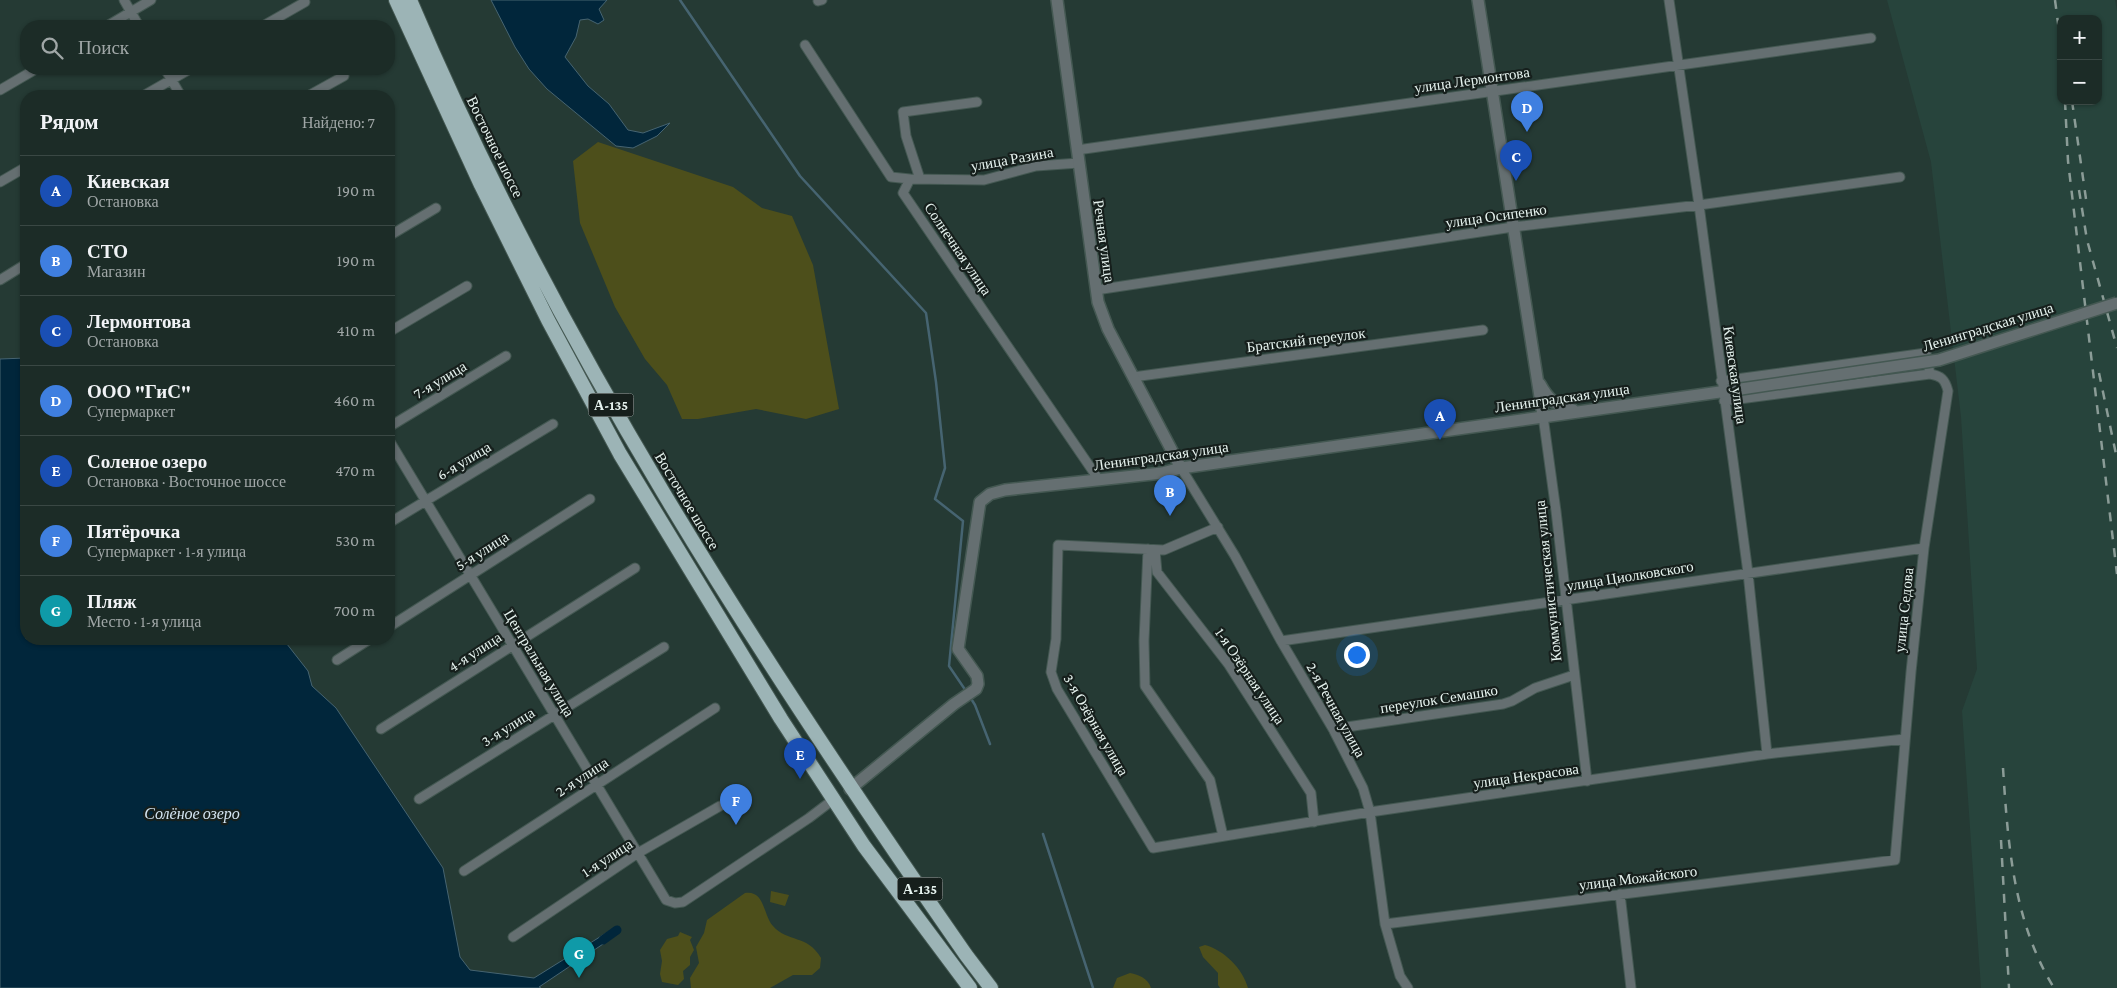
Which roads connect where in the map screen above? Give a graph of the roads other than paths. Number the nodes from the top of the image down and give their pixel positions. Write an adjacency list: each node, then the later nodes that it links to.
1 (124, 0): 11 (street)
2 (151, 0): 11 (street)
3 (396, 0): 68 (highway, Восточное шоссе / А-135)
4 (410, 0): 69 (highway, Восточное шоссе / А-135)
5 (822, 0): 9 (street)
6 (1057, 0): 29 (street, Речная улица)
7 (1478, 0): 27 (street, Коммунистическая улица)
8 (1669, 0): 17 (street, Киевская улица)
9 (818, 1)
10 (305, 2): 14 (street)
11 (131, 12): 12 (street); 13 (street)
12 (117, 20)
13 (136, 20)
14 (274, 20)
15 (1871, 38): 17 (street, улица Лермонтова)
16 (805, 45): 33 (street)
17 (1679, 65): 27 (street, улица Лермонтова); 36 (street, Киевская улица)
18 (26, 75): 23 (street)
19 (168, 75): 22 (street)
20 (180, 75): 22 (street)
21 (344, 76): 26 (street)
22 (171, 80): 24 (street); 25 (street)
23 (0, 90)
24 (154, 90)
25 (177, 90)
26 (319, 90)
27 (1492, 91): 29 (street, улица Лермонтова); 38 (street, Коммунистическая улица)
28 (977, 102): 34 (street)
29 (1077, 150): 30 (street, Речная улица)
30 (1079, 162): 34 (street, улица Разина); 43 (street, Речная улица)
31 (20, 170): 35 (street)
32 (1900, 176): 36 (street, улица Осипенко)
33 (910, 179): 34 (street, улица Разина); 58 (street, Солнечная улица)
34 (920, 179)
35 (0, 182)
36 (1699, 205): 38 (street, улица Осипенко); 51 (street, Киевская улица)
37 (436, 208): 39 (street)
38 (1513, 227): 43 (street, улица Осипенко); 50 (street, Коммунистическая улица)
39 (395, 232)
40 (20, 268): 41 (street)
41 (0, 280)
42 (467, 286): 45 (street)
43 (1096, 290): 49 (street, Речная улица)
44 (2117, 302): 51 (street, Ленинградская улица, bridge)
45 (395, 328)
46 (1483, 330): 49 (street, Братский переулок)
47 (506, 356): 54 (street, 7-я улица)
48 (1930, 374): 51 (street); 51 (street); 63 (street, улица Седова)
49 (1133, 376): 57 (street, Речная улица)
50 (1537, 377): 52 (street, Коммунистическая улица); 53 (street, Коммунистическая улица)
51 (1723, 391): 52 (street, Ленинградская улица); 66 (street, Киевская улица)
52 (1580, 411): 53 (street, Ленинградская улица)
53 (1543, 416): 57 (street, Ленинградская улица); 70 (street, Коммунистическая улица)
54 (395, 423)
55 (553, 424): 60 (street, 6-я улица)
56 (395, 450): 60 (street, Центральная улица)
57 (1181, 468): 58 (street, Ленинградская улица); 62 (street, 2-я Речная улица)
58 (1099, 480): 86 (street, Ленинградская улица)
59 (590, 499): 67 (street, 5-я улица)
60 (425, 500): 61 (street, 6-я улица); 67 (street, Центральная улица)
61 (395, 519)
62 (1218, 527): 64 (street); 72 (street, 2-я Речная улица)
63 (1924, 548): 66 (street, улица Циолковского); 82 (street, улица Седова)
64 (1152, 550): 91 (street, 1-я Озёрная улица); 92 (street); 93 (street, 3-я Озёрная улица)
65 (635, 568): 74 (street, 4-я улица)
66 (1748, 573): 70 (street, улица Циолковского); 83 (street, Киевская улица)
67 (470, 574): 71 (street, 5-я улица); 74 (street, Центральная улица)
68 (693, 574): 69 (highway); 88 (highway, Восточное шоссе / А-135)
69 (725, 596): 86 (highway, Восточное шоссе / А-135)
70 (1566, 600): 72 (street, улица Циолковского); 77 (street, Коммунистическая улица)
71 (395, 623)
72 (1281, 641): 81 (street, 2-я Речная улица)
73 (361, 645): 76 (street)
74 (512, 645): 79 (street, Центральная улица); 80 (street, 4-я улица)
75 (664, 647): 79 (street, 3-я улица)
76 (337, 660)
77 (1574, 675): 81 (street, переулок Семашко); 84 (street, Коммунистическая улица)
78 (715, 708): 85 (street, 2-я улица)
79 (554, 714): 85 (street, Центральная улица); 87 (street, 3-я улица)
80 (381, 729)
81 (1333, 730): 90 (street, 2-я Речная улица)
82 (1905, 739): 83 (street, улица Некрасова); 95 (street, улица Седова)
83 (1767, 754): 84 (street, улица Некрасова)
84 (1587, 781): 90 (street, улица Некрасова)
85 (596, 784): 94 (street, Центральная улица); 96 (street, 2-я улица)
86 (850, 789): 100 (highway, Восточное шоссе / А-135)
87 (419, 799)
88 (834, 799): 94 (street, Центральная улица); 101 (highway, Восточное шоссе / А-135)
89 (720, 806): 94 (street, 1-я улица)
90 (1370, 812): 91 (street, улица Некрасова); 98 (street, 2-я Речная улица)
91 (1314, 822): 92 (street, улица Некрасова)
92 (1223, 836): 93 (street, улица Некрасова)
93 (1153, 848)
94 (638, 853): 99 (street, 1-я улица)
95 (1894, 860): 97 (street, улица Можайского)
96 (464, 871)
97 (1620, 894): 98 (street, улица Можайского); 103 (street)
98 (1385, 924): 102 (street, 2-я Речная улица)
99 (513, 937)
100 (989, 987)
101 (970, 988)
102 (1408, 988)
103 (1631, 988)

